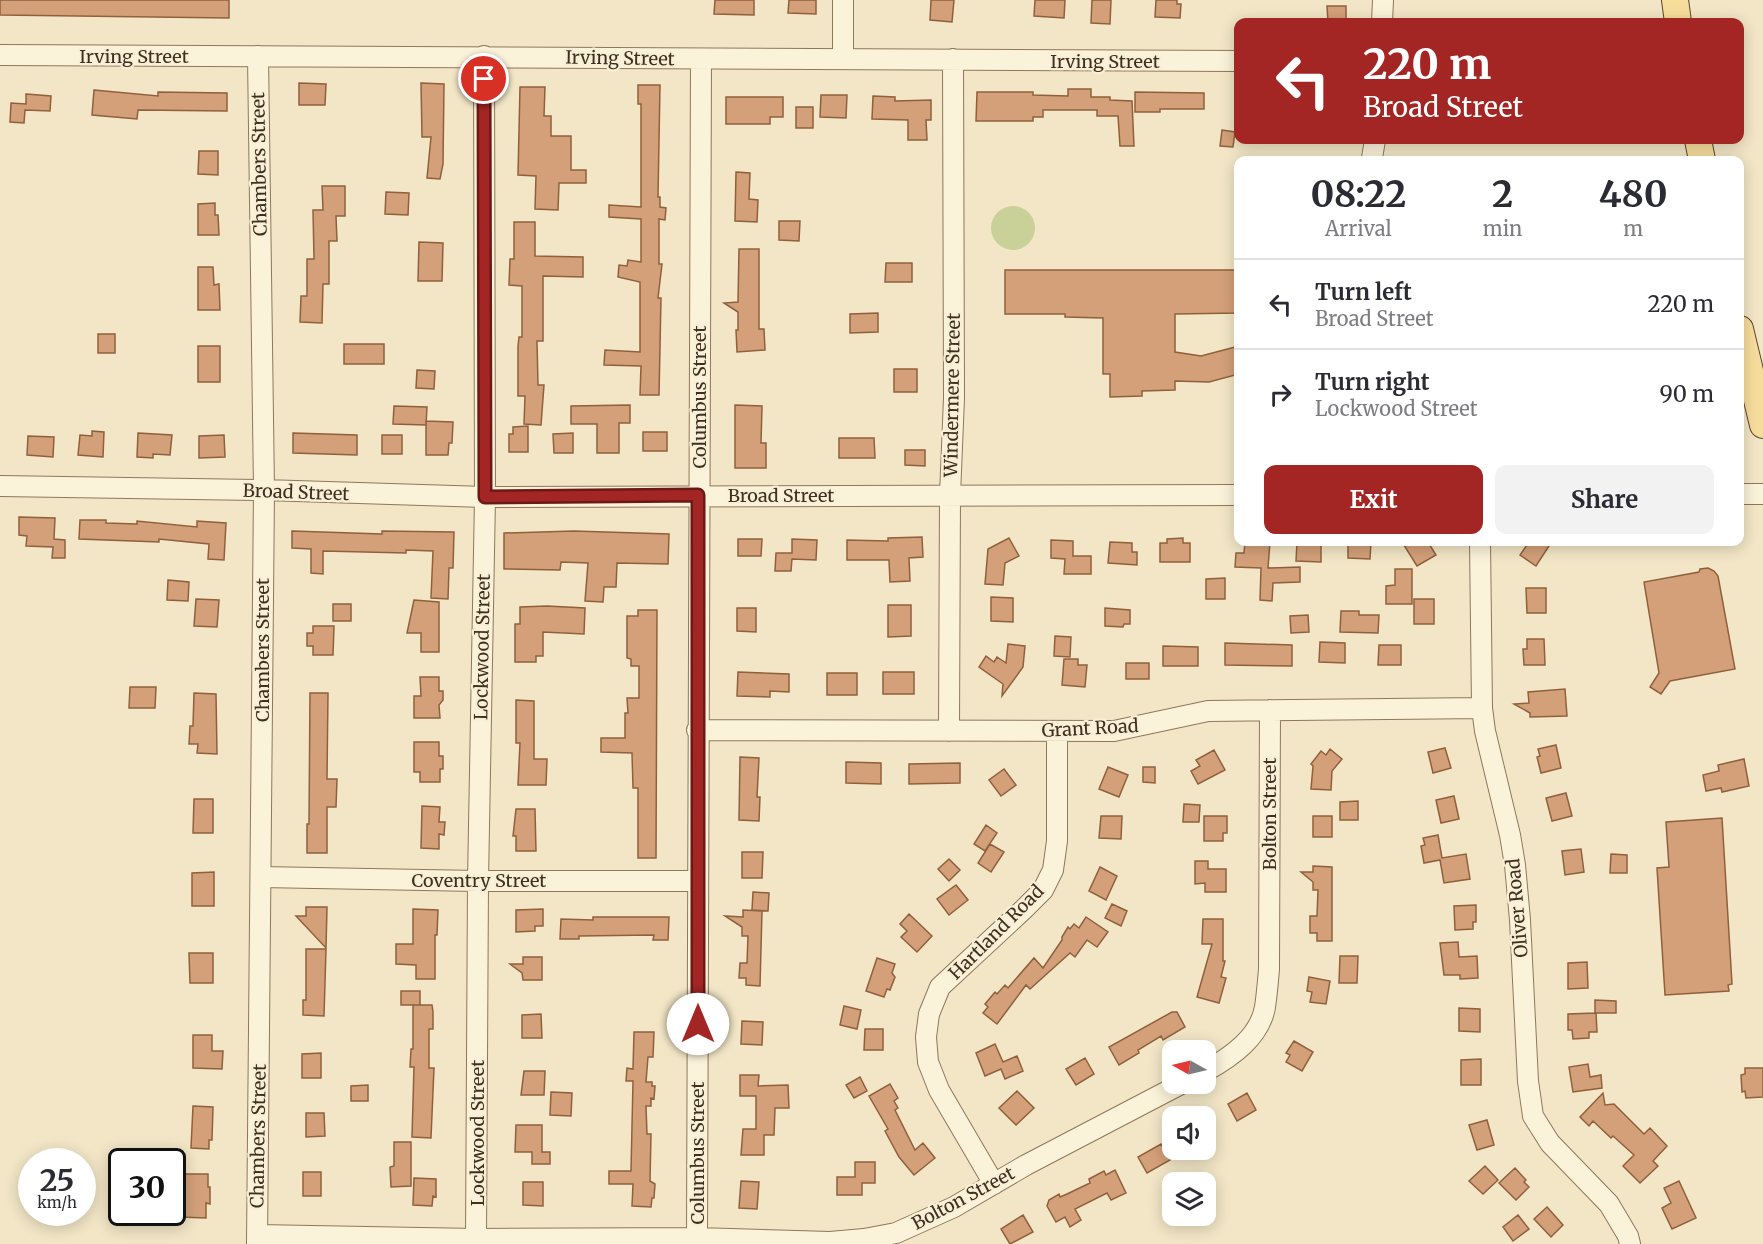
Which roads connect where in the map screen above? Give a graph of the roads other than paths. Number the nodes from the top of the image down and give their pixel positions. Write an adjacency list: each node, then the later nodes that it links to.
1 (843, 0): 9 (street)
2 (1383, 0): 4 (street)
3 (1675, 0): 5 (main road)
4 (1382, 18)
5 (1677, 18)
6 (0, 55): 7 (street, Irving Street)
7 (258, 56): 8 (street, Irving Street); 16 (street, Chambers Street)
8 (484, 56): 10 (street, Irving Street); 22 (street, Lockwood Street)
9 (843, 58): 10 (street, Irving Street); 11 (street, Irving Street)
10 (701, 59): 19 (street, Columbus Street)
11 (953, 59): 12 (street, Irving Street); 20 (street, Windermere Street)
12 (1234, 61)
13 (1744, 346): 14 (main road)
14 (1763, 424)
15 (0, 486): 16 (street, Broad Street)
16 (264, 490): 22 (street, Broad Street); 29 (street, Chambers Street)
17 (1744, 494): 18 (street)
18 (1763, 494)
19 (698, 495): 20 (street, Broad Street); 22 (street, Broad Street); 26 (street, Columbus Street)
20 (950, 495): 21 (street, Broad Street); 27 (street, Windermere Street)
21 (1234, 495)
22 (485, 497): 30 (street, Lockwood Street)
23 (1480, 546): 24 (street, Oliver Road)
24 (1482, 708): 25 (street, Grant Road); 38 (street, Oliver Road)
25 (1270, 710): 28 (street, Grant Road); 32 (street, Bolton Street)
26 (697, 730): 27 (street, Grant Road); 31 (street, Columbus Street)
27 (949, 731): 28 (street, Grant Road)
28 (1057, 731): 34 (street, Hartland Road)
29 (261, 877): 30 (street, Coventry Street); 37 (street, Chambers Street)
30 (478, 881): 31 (street, Coventry Street); 36 (street, Lockwood Street)
31 (698, 881): 35 (street, Columbus Street)
32 (1216, 1065)
33 (1162, 1094): 34 (street, Bolton Street)
34 (994, 1184): 35 (street, Bolton Street)
35 (697, 1238): 36 (street, Bolton Street)
36 (476, 1239): 37 (street, Bolton Street)
37 (257, 1240)
38 (1630, 1244)

